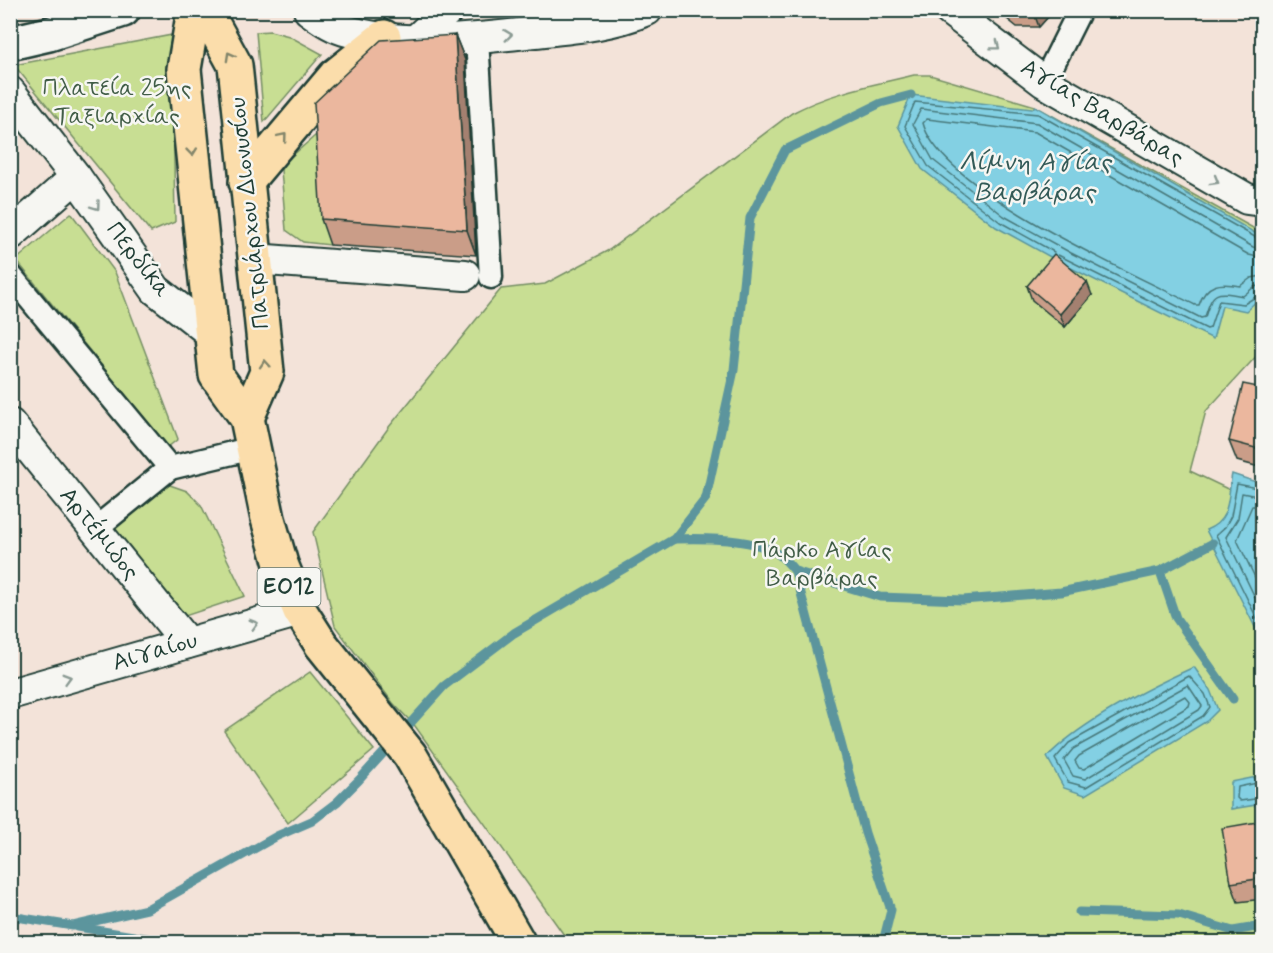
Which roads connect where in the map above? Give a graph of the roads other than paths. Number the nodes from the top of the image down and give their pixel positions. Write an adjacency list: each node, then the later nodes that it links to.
1 (123, 10): 12 (main road)
2 (194, 10): 22 (main road, ΕΟ12, one-way to 22)
3 (205, 10): 16 (main road, Πατριάρχου Διονυσίου, one-way to 3)
4 (309, 10): 9 (street)
5 (448, 10): 10 (street)
6 (647, 10): 11 (street, one-way to 6)
7 (1080, 10): 13 (street)
8 (950, 11): 13 (street, Αγίας Βαρβάρας, one-way to 13)
9 (384, 37): 10 (street); 16 (main road, one-way to 9)
10 (417, 39): 11 (street)
11 (477, 39): 21 (street)
12 (10, 43)
13 (1044, 82): 17 (street, Αγίας Βαρβάρας, one-way to 17)
14 (10, 92): 15 (street, Περδίκα)
15 (76, 177): 18 (street); 22 (street, Περδίκα, one-way to 22)
16 (246, 182): 19 (main road, Πατριάρχου Διονυσίου)
17 (1263, 201)
18 (10, 235)
19 (254, 259): 21 (street); 24 (main road, Πατριάρχου Διονυσίου, one-way to 19)
20 (10, 275): 25 (street)
21 (478, 276)
22 (211, 333): 24 (main road, ΕΟ12)
23 (10, 424): 26 (street, Αρτέμιδος)
24 (250, 433): 25 (street); 27 (main road, ΕΟ12)
25 (170, 468): 26 (street)
26 (95, 529): 28 (street, Αρτέμιδος)
27 (300, 611): 28 (street, Αιγαίου, one-way to 27); 30 (main road, ΕΟ12)
28 (187, 643): 29 (street, Αιγαίου, one-way to 28)
29 (10, 694)
30 (511, 936)

